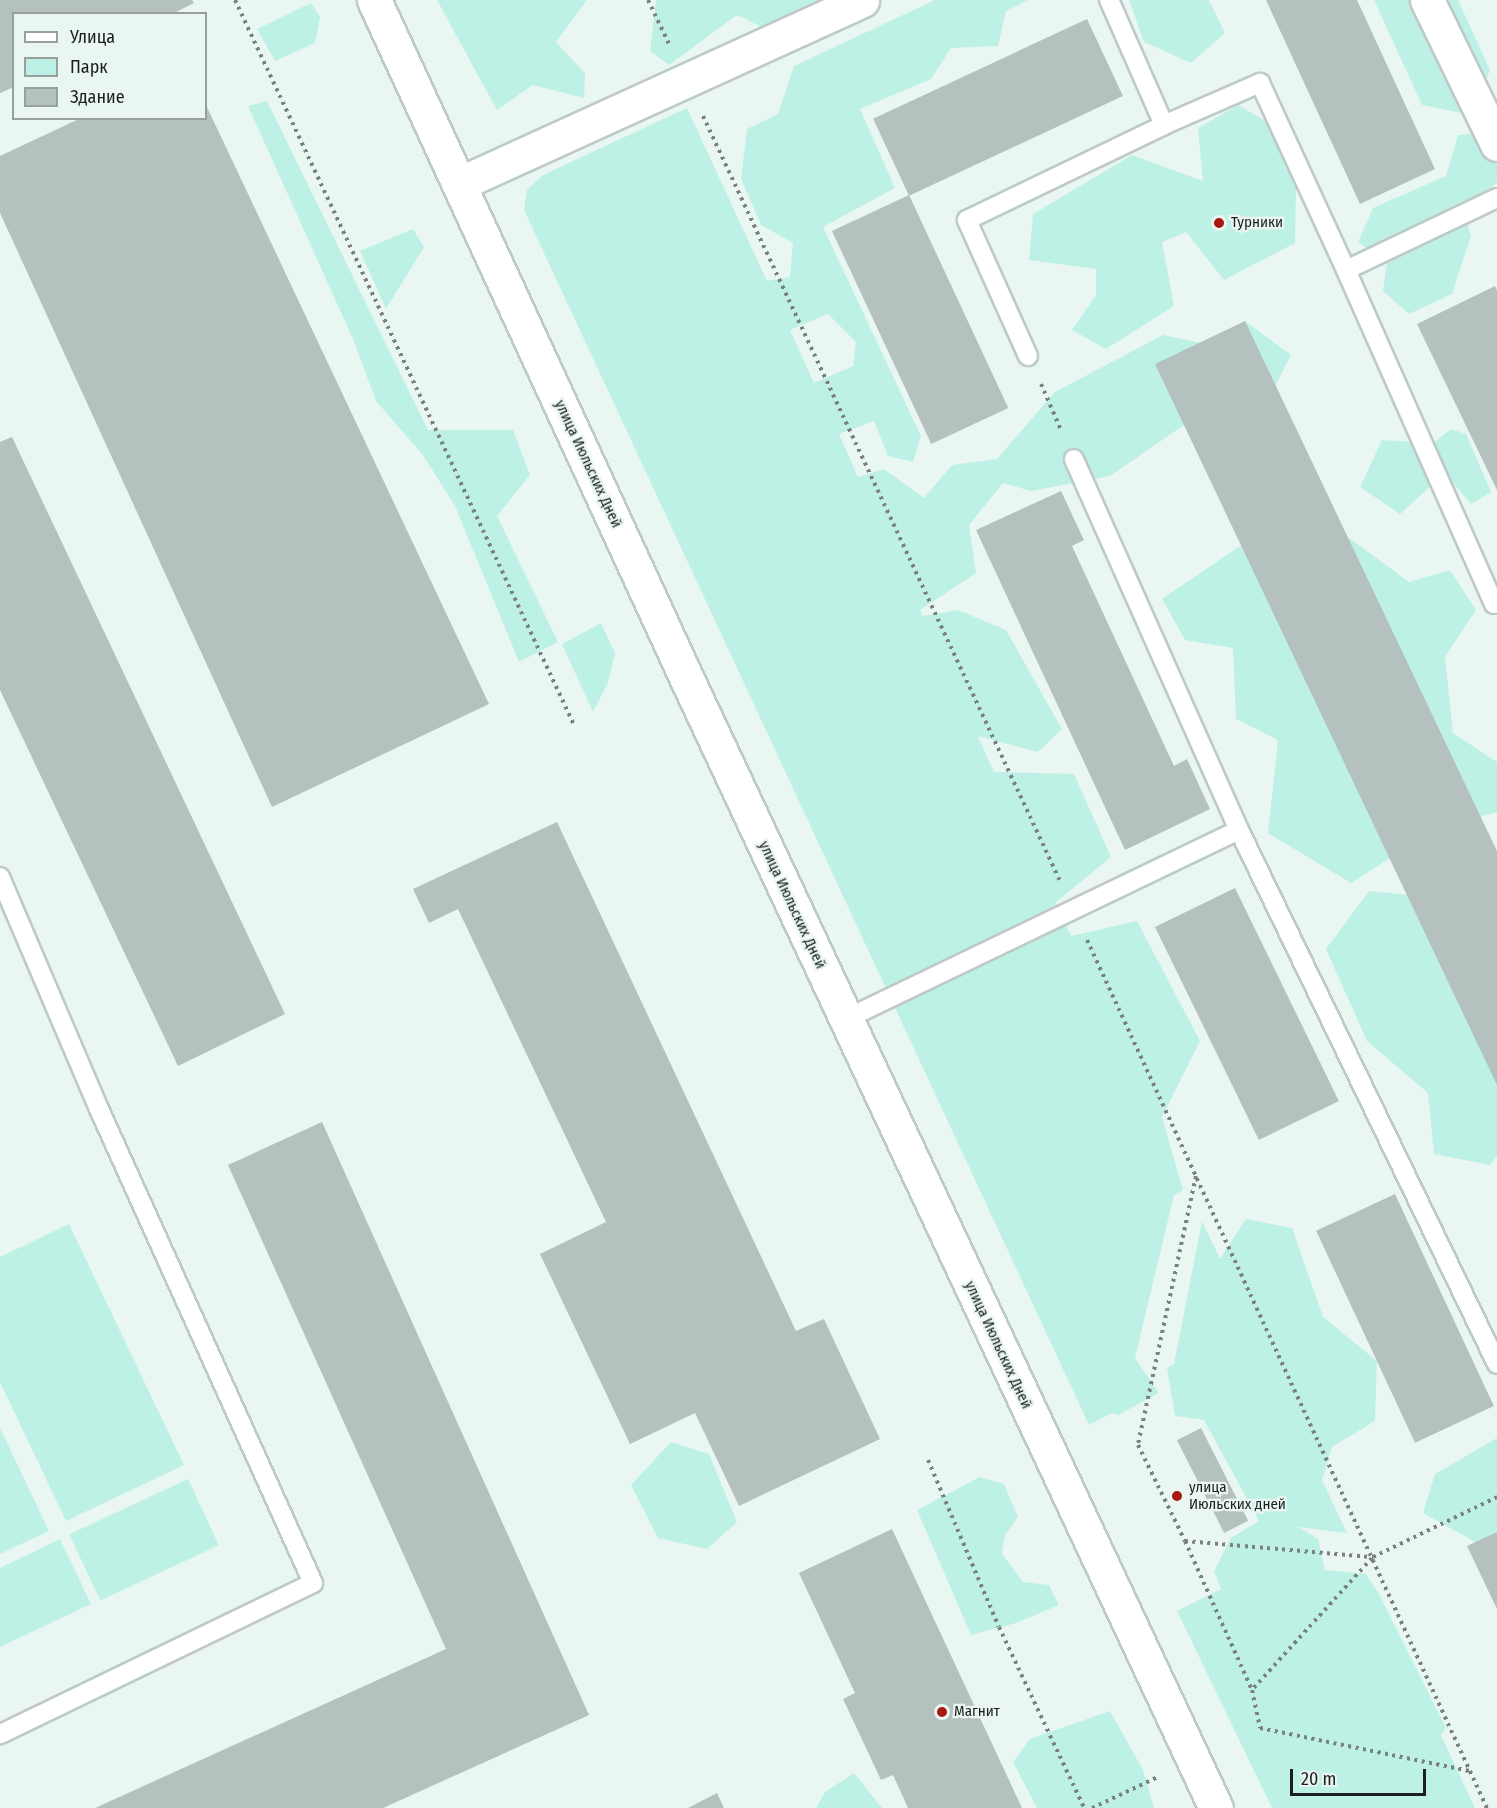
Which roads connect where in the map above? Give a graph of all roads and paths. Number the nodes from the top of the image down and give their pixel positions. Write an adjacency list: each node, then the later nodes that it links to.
1 (235, 0): 16 (path)
2 (374, 0): 10 (street, улица Июльских Дней)
3 (648, 0): 7 (path)
4 (862, 0): 7 (street)
5 (1109, 0): 8 (lane)
6 (1427, 0): 9 (street)
7 (687, 80): 10 (street); 19 (path)
8 (1164, 124): 12 (lane); 13 (lane)
9 (1497, 144)
10 (459, 184): 20 (street, улица Июльских Дней)
11 (1497, 198): 12 (lane)
12 (1346, 270): 15 (lane)
13 (1028, 356): 14 (path)
14 (1074, 459): 17 (lane)
15 (1496, 606)
16 (574, 725)
17 (1239, 830): 19 (lane); 22 (lane)
18 (0, 877): 28 (lane)
19 (1073, 909): 20 (lane); 21 (path)
20 (846, 1019): 29 (street, улица Июльских Дней)
21 (1197, 1175): 25 (path); 26 (path)
22 (1497, 1364)
23 (928, 1460): 31 (path)
24 (1497, 1497): 26 (path)
25 (1185, 1541): 26 (path); 27 (path)
26 (1373, 1557): 27 (path); 30 (path)
27 (1252, 1690): 30 (path)
28 (0, 1734)
29 (1194, 1760): 32 (path); 33 (street, улица Июльских Дней)
30 (1470, 1771): 34 (path)
31 (1084, 1808)
32 (1092, 1808)
33 (1216, 1808)
34 (1487, 1808)

